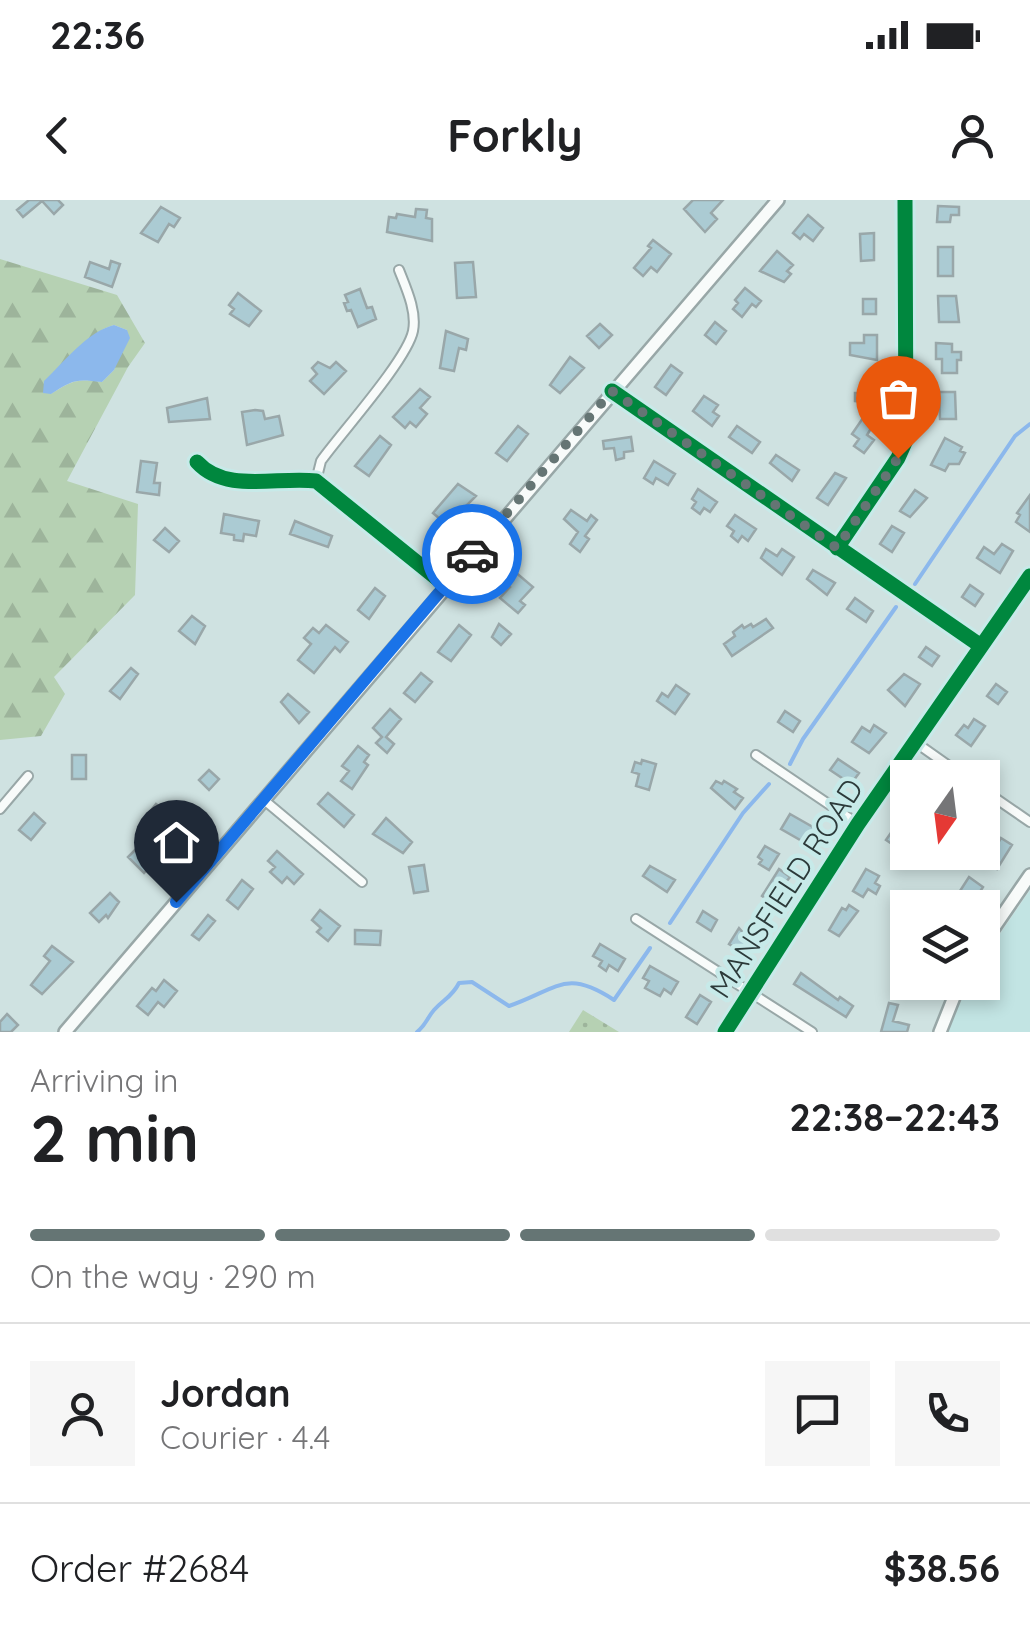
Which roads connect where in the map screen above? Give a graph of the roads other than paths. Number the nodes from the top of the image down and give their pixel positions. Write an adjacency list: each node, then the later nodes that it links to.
1 (778, 200): 4 (main road)
2 (905, 200): 7 (street)
3 (399, 270): 6 (street)
4 (612, 391): 7 (street); 9 (main road)
5 (197, 462): 6 (street)
6 (316, 481): 9 (street)
7 (837, 548): 10 (street)
8 (1030, 576): 10 (street, MANSFIELD ROAD)
9 (445, 586): 15 (main road)
10 (981, 646): 11 (street, MANSFIELD ROAD)
11 (915, 742): 13 (street); 19 (street, MANSFIELD ROAD)
12 (756, 755): 19 (street)
13 (940, 760)
14 (28, 776): 17 (street)
15 (264, 800): 21 (street); 26 (main road)
16 (1000, 801): 18 (street)
17 (0, 809)
18 (1030, 822)
19 (858, 824): 24 (street, MANSFIELD ROAD)
20 (1030, 876): 22 (main road)
21 (362, 882)
22 (1000, 918)
23 (636, 919): 24 (street)
24 (750, 994): 27 (street, MANSFIELD ROAD); 28 (street)
25 (953, 1000): 29 (main road)
26 (65, 1032)
27 (725, 1032)
28 (812, 1032)
29 (940, 1032)

